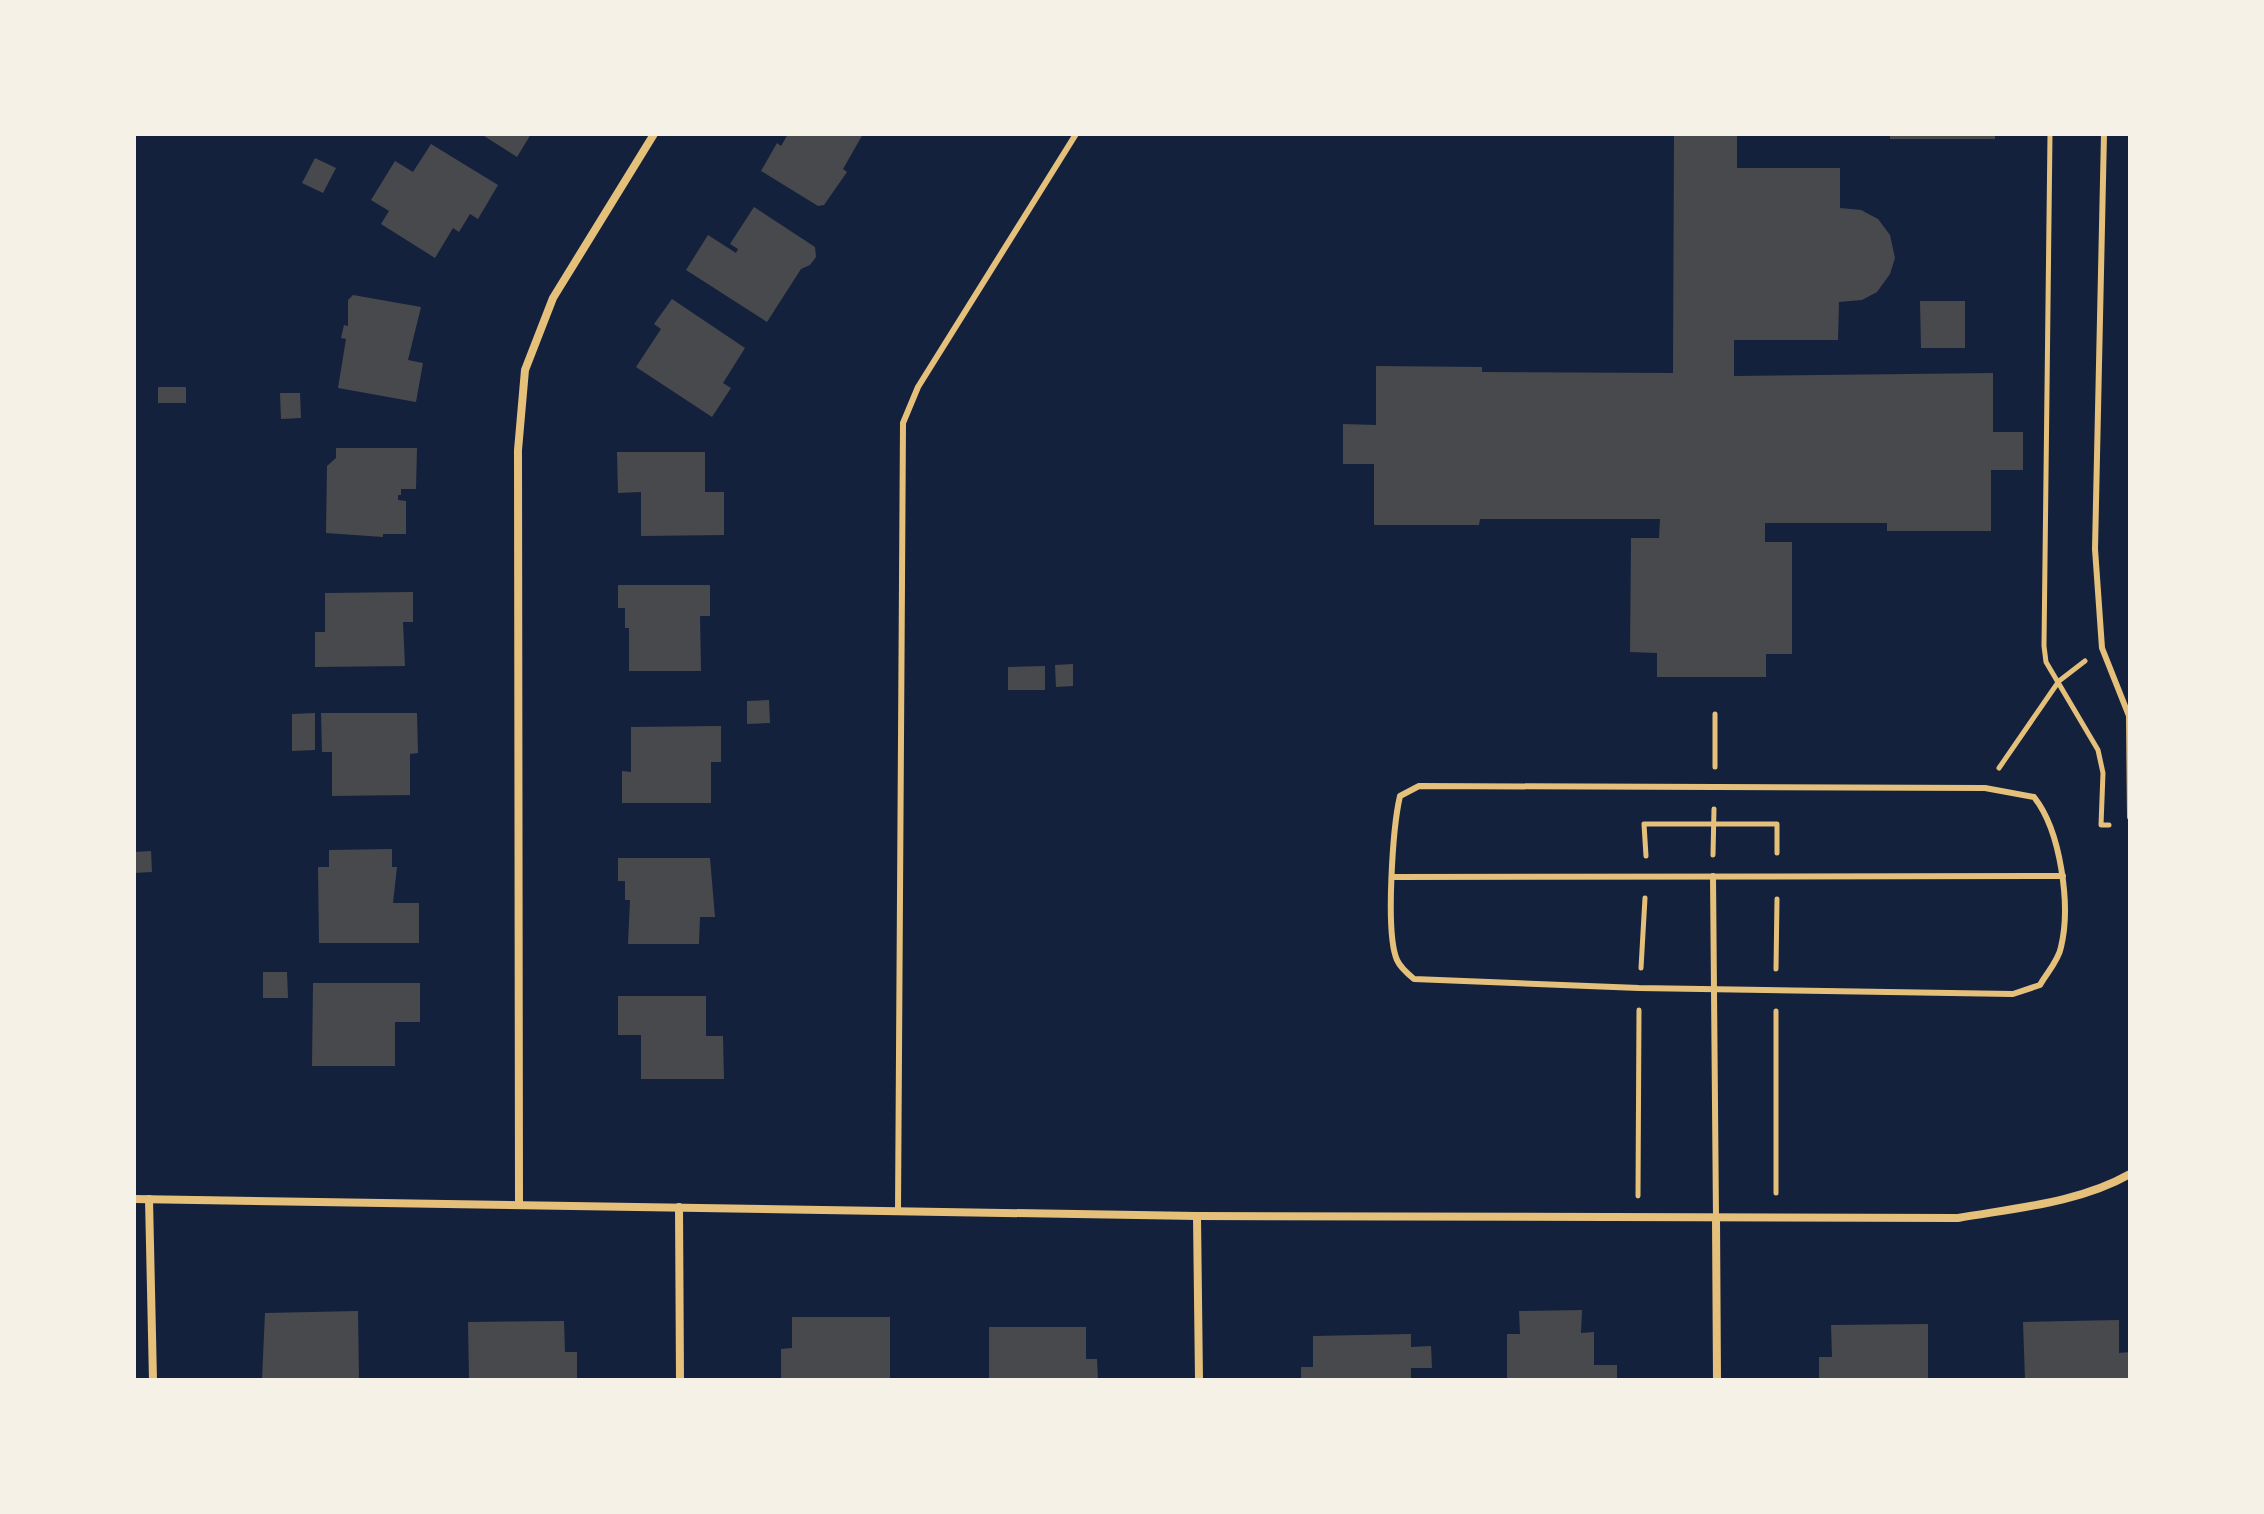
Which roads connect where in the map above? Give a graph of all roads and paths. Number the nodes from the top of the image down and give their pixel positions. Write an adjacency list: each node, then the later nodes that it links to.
1 (654, 134): 18 (street)
2 (1076, 134): 20 (lane)
3 (2050, 134): 6 (path)
4 (2104, 134): 5 (lane)
5 (2102, 648): 6 (path); 7 (lane)
6 (2059, 681): 8 (path); 10 (path)
7 (2130, 716): 9 (lane)
8 (1985, 788): 12 (lane); 13 (lane)
9 (2130, 817)
10 (2115, 826)
11 (1713, 876): 12 (lane); 13 (lane); 14 (lane)
12 (2063, 876): 14 (lane)
13 (1394, 877): 14 (lane)
14 (1714, 989): 22 (lane)
15 (2130, 1174): 22 (street)
16 (134, 1199): 17 (street)
17 (149, 1199): 18 (street); 23 (street)
18 (519, 1205): 19 (street)
19 (679, 1207): 20 (street); 24 (street)
20 (898, 1211): 21 (street)
21 (1197, 1216): 22 (street); 25 (street)
22 (1716, 1218): 26 (street)
23 (153, 1380)
24 (680, 1380)
25 (1199, 1380)
26 (1717, 1380)

